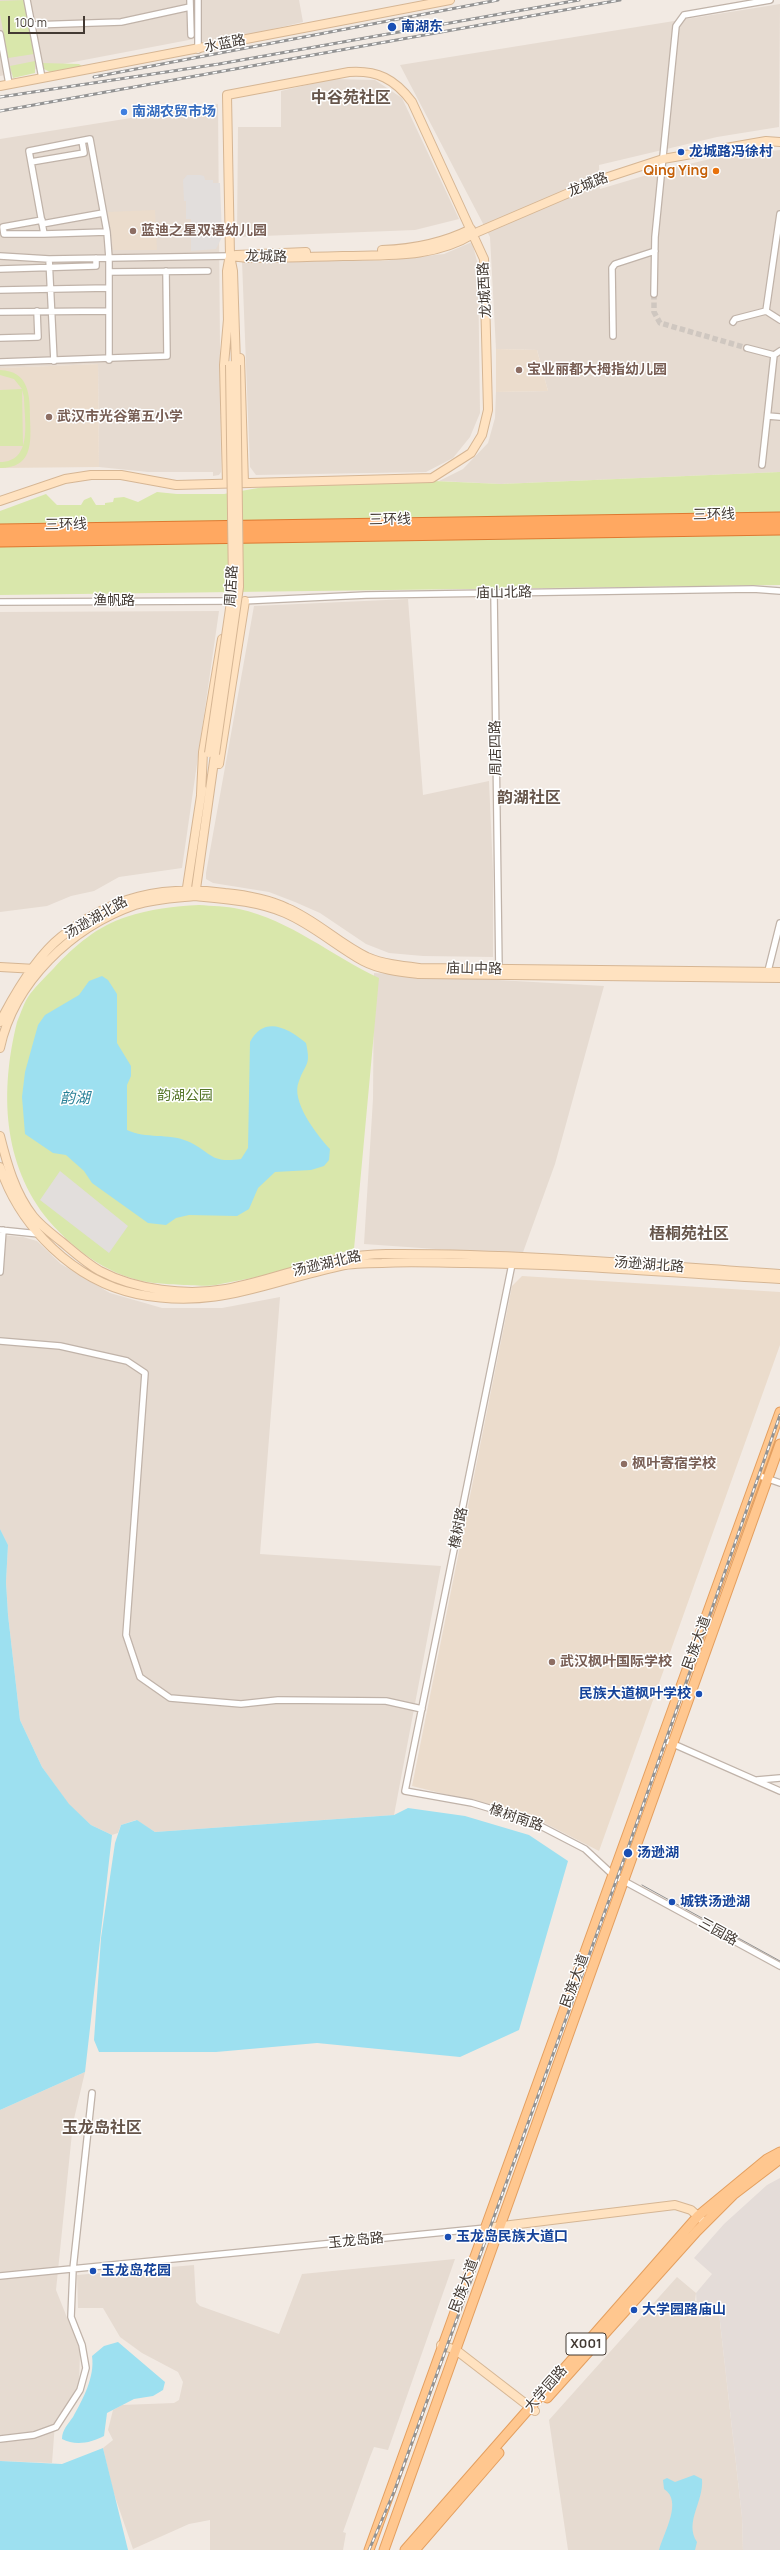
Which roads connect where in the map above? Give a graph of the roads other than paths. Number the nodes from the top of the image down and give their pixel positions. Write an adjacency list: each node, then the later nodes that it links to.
1 (27, 0): 7 (street)
2 (190, 0): 6 (street)
3 (198, 0): 10 (street)
4 (450, 0): 10 (street, 水蓝路)
5 (770, 0): 18 (street)
6 (190, 7): 7 (street); 9 (street)
7 (32, 25): 11 (street)
8 (0, 34): 12 (street)
9 (191, 35)
10 (198, 50): 11 (street, 水蓝路)
11 (42, 78): 12 (street, 水蓝路)
12 (9, 84): 13 (street, 水蓝路)
13 (0, 86)
14 (227, 95): 24 (street, 龙城西路); 29 (street, 周店路)
15 (780, 137): 18 (street, 龙城路)
16 (82, 141): 19 (street); 19 (street); 20 (street)
17 (780, 142): 18 (street, 龙城路)
18 (663, 157): 24 (street, 龙城路); 27 (street)
19 (31, 162): 22 (street)
20 (103, 213): 22 (street); 25 (street)
21 (780, 214): 44 (street)
22 (42, 222): 23 (street); 26 (street)
23 (2, 230): 26 (street)
24 (472, 231): 29 (street, 龙城路); 62 (street, 龙城西路)
25 (107, 232): 26 (street); 31 (street)
26 (44, 234)
27 (655, 250): 41 (street); 50 (street)
28 (0, 256): 32 (street)
29 (230, 256): 31 (street); 47 (street, 周店路)
30 (96, 258): 31 (street); 32 (street); 33 (street)
31 (109, 258): 37 (street)
32 (49, 259): 33 (street)
33 (51, 268): 34 (street); 40 (street)
34 (0, 269)
35 (166, 271): 36 (street); 37 (street); 55 (street)
36 (208, 271)
37 (109, 272): 38 (street)
38 (109, 288): 40 (street); 43 (street)
39 (0, 290): 40 (street)
40 (52, 290): 46 (street)
41 (654, 294)
42 (37, 311): 45 (street); 46 (street); 51 (street)
43 (109, 311): 46 (street); 55 (street)
44 (766, 311): 48 (street); 49 (street)
45 (0, 312)
46 (53, 312): 56 (street)
47 (231, 319): 61 (street); 62 (street); 77 (street, 周店路, bridge)
48 (780, 320)
49 (733, 322)
50 (613, 336)
51 (0, 338)
52 (747, 348): 54 (street)
53 (780, 351): 54 (street)
54 (774, 355): 58 (street)
55 (109, 360): 56 (street)
56 (54, 361): 57 (street)
57 (0, 362)
58 (768, 416): 59 (street); 60 (street)
59 (780, 417)
60 (762, 465)
61 (227, 483): 62 (street, 龙城西路); 63 (street, 龙城西路)
62 (244, 483)
63 (0, 501)
64 (780, 514): 65 (highway)
65 (736, 518): 66 (highway, 三环线); 68 (highway, 三环线)
66 (780, 518)
67 (780, 529): 69 (highway, 三环线)
68 (0, 530)
69 (679, 530): 70 (highway); 71 (highway, 三环线)
70 (780, 535)
71 (0, 541)
72 (780, 591): 73 (street, 庙山北路)
73 (494, 593): 74 (street, 庙山北路); 83 (street, 周店四路)
74 (245, 600): 75 (street, 庙山北路); 77 (street)
75 (228, 601): 76 (street, 渔帆路); 77 (street)
76 (0, 602)
77 (205, 795): 78 (street, 周店路); 79 (street, 周店路)
78 (195, 892): 79 (street, 庙山中路); 83 (street, 庙山中路)
79 (186, 893): 82 (street, 汤逊湖北路)
80 (780, 923): 85 (street)
81 (0, 967): 82 (street)
82 (37, 969): 87 (street, 汤逊湖北路); 88 (street, 汤逊湖北路)
83 (499, 972): 85 (street, 庙山中路)
84 (780, 972): 85 (street, 庙山中路)
85 (767, 975): 86 (street, 庙山中路)
86 (780, 978)
87 (0, 1022)
88 (0, 1048)
89 (0, 1136): 91 (street, 汤逊湖北路)
90 (0, 1167): 93 (street, 汤逊湖北路)
91 (46, 1228): 93 (street); 96 (street, 汤逊湖北路)
92 (2, 1230): 93 (street); 95 (street)
93 (39, 1234): 94 (street, 汤逊湖北路)
94 (512, 1264): 97 (street, 汤逊湖北路); 104 (street, 橡树路)
95 (0, 1272)
96 (780, 1274)
97 (780, 1279)
98 (0, 1341): 104 (street)
99 (780, 1412): 101 (main road, 民族大道)
100 (780, 1444): 102 (main road, 民族大道)
101 (758, 1475): 102 (street); 105 (main road, 民族大道)
102 (768, 1479): 103 (street); 106 (main road, 民族大道)
103 (780, 1483)
104 (422, 1709): 109 (street, 橡树路)
105 (662, 1739): 106 (street); 111 (main road, 民族大道)
106 (673, 1743): 108 (street); 112 (main road, 民族大道)
107 (780, 1778): 108 (street)
108 (757, 1780): 110 (street)
109 (405, 1791): 111 (street, 橡树南路)
110 (780, 1791)
111 (613, 1875): 112 (street, 三园路); 119 (main road, 民族大道)
112 (624, 1881): 113 (street, 三园路); 118 (main road, 民族大道)
113 (780, 1966)
114 (92, 2094): 120 (street)
115 (780, 2152): 117 (main road, 大学园路 / X001)
116 (780, 2159): 117 (main road, 大学园路 / X001)
117 (701, 2220): 118 (street, 玉龙岛路); 124 (main road, 大学园路 / X001)
118 (501, 2226): 119 (street, 玉龙岛路); 123 (main road, 民族大道)
119 (486, 2228): 120 (street, 玉龙岛路); 122 (main road, 民族大道)
120 (73, 2269): 121 (street, 玉龙岛路); 125 (street)
121 (0, 2276)
122 (441, 2345): 123 (street); 126 (main road, 民族大道)
123 (456, 2350): 124 (street); 127 (main road, 民族大道)
124 (533, 2409): 128 (main road, 大学园路 / X001); 129 (main road, 大学园路 / X001)
125 (0, 2439)
126 (369, 2550)
127 (384, 2550)
128 (405, 2550)
129 (415, 2550)

